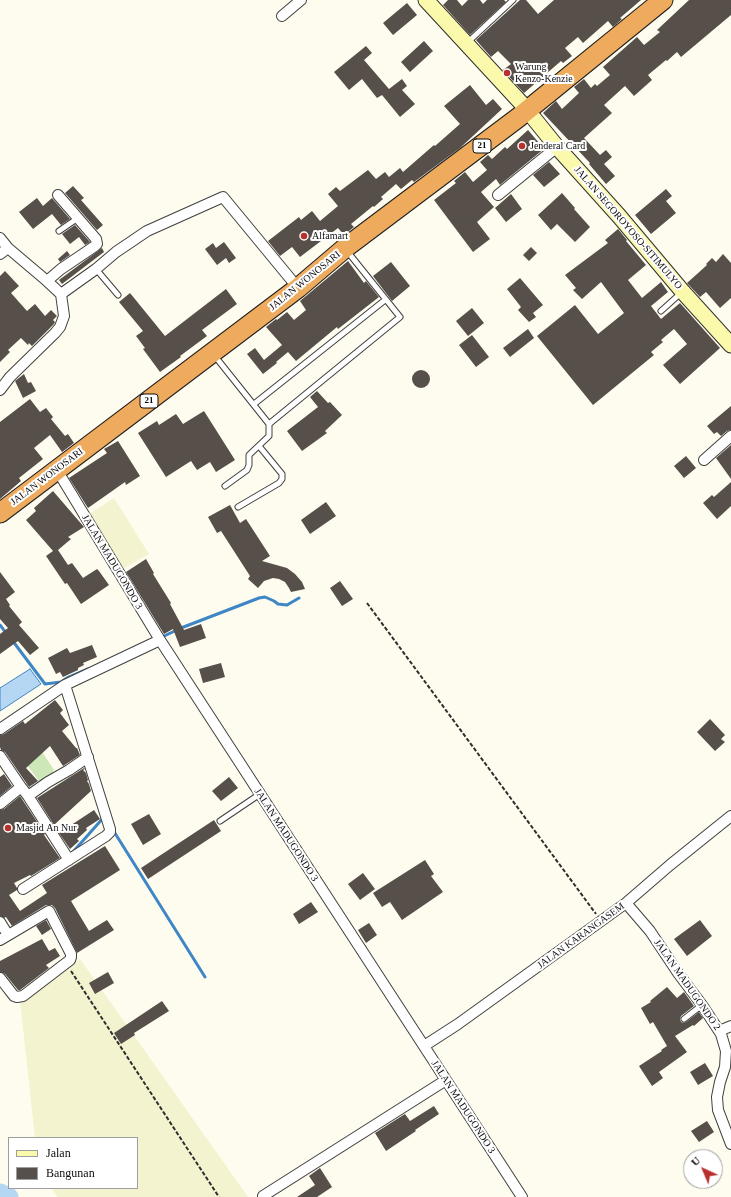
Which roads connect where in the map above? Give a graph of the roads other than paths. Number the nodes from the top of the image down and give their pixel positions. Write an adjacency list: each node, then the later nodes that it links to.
1 (301, 0): 5 (street)
2 (426, 0): 6 (main road, JALAN SEGOROYOSO-SITIMULYO)
3 (513, 0): 6 (lane)
4 (663, 0): 7 (highway, JALAN WONOSARI / 21)
5 (282, 16)
6 (466, 43): 7 (main road, JALAN SEGOROYOSO-SITIMULYO)
7 (528, 111): 8 (main road, JALAN SEGOROYOSO-SITIMULYO); 15 (highway, JALAN WONOSARI / 21)
8 (557, 147): 10 (street); 20 (main road, JALAN SEGOROYOSO-SITIMULYO)
9 (58, 195): 11 (street)
10 (498, 195)
11 (78, 218): 12 (lane); 18 (street)
12 (59, 232)
13 (0, 238): 14 (street)
14 (8, 248): 16 (street); 18 (street)
15 (345, 248): 19 (highway, JALAN WONOSARI / 21); 23 (lane)
16 (0, 254)
17 (96, 270): 19 (street); 21 (street); 22 (lane)
18 (47, 281): 21 (street)
19 (298, 288): 26 (highway, JALAN WONOSARI / 21)
20 (684, 292): 24 (lane); 25 (main road, JALAN SEGOROYOSO-SITIMULYO)
21 (61, 294): 27 (street)
22 (118, 295)
23 (385, 300): 28 (lane); 29 (lane)
24 (661, 311)
25 (731, 345)
26 (212, 353): 28 (lane); 33 (highway, JALAN WONOSARI / 21)
27 (0, 390)
28 (254, 404): 29 (lane)
29 (269, 424): 31 (lane)
30 (731, 436): 32 (street)
31 (259, 446): 34 (lane); 35 (lane)
32 (704, 460)
33 (57, 470): 36 (highway, JALAN WONOSARI / 21); 37 (street, JALAN MADUGONDO 3)
34 (225, 486)
35 (238, 508)
36 (0, 513)
37 (160, 640): 38 (street); 43 (street, JALAN MADUGONDO 3)
38 (63, 686): 39 (street); 41 (street)
39 (0, 729)
40 (0, 756): 42 (street)
41 (88, 757): 44 (street); 48 (street)
42 (21, 787): 44 (street); 45 (street)
43 (260, 794): 47 (lane); 58 (street, JALAN MADUGONDO 3)
44 (28, 796): 48 (street)
45 (0, 804)
46 (731, 816): 50 (street, JALAN KARANGASEM)
47 (220, 821)
48 (69, 860): 49 (street)
49 (23, 889)
50 (626, 903): 54 (street, JALAN MADUGONDO 2); 58 (street, JALAN KARANGASEM)
51 (0, 922): 52 (street)
52 (4, 938): 53 (street)
53 (0, 978)
54 (702, 1005): 55 (lane); 57 (street, JALAN MADUGONDO 2)
55 (684, 1019)
56 (731, 1026): 57 (street)
57 (719, 1031): 59 (street, JALAN MADUGONDO 2)
58 (424, 1046): 60 (street, JALAN MADUGONDO 3)
59 (727, 1075): 61 (street, JALAN MADUGONDO 2)
60 (446, 1080): 62 (street); 63 (street, JALAN MADUGONDO 3)
61 (731, 1144)
62 (263, 1196)
63 (522, 1197)

